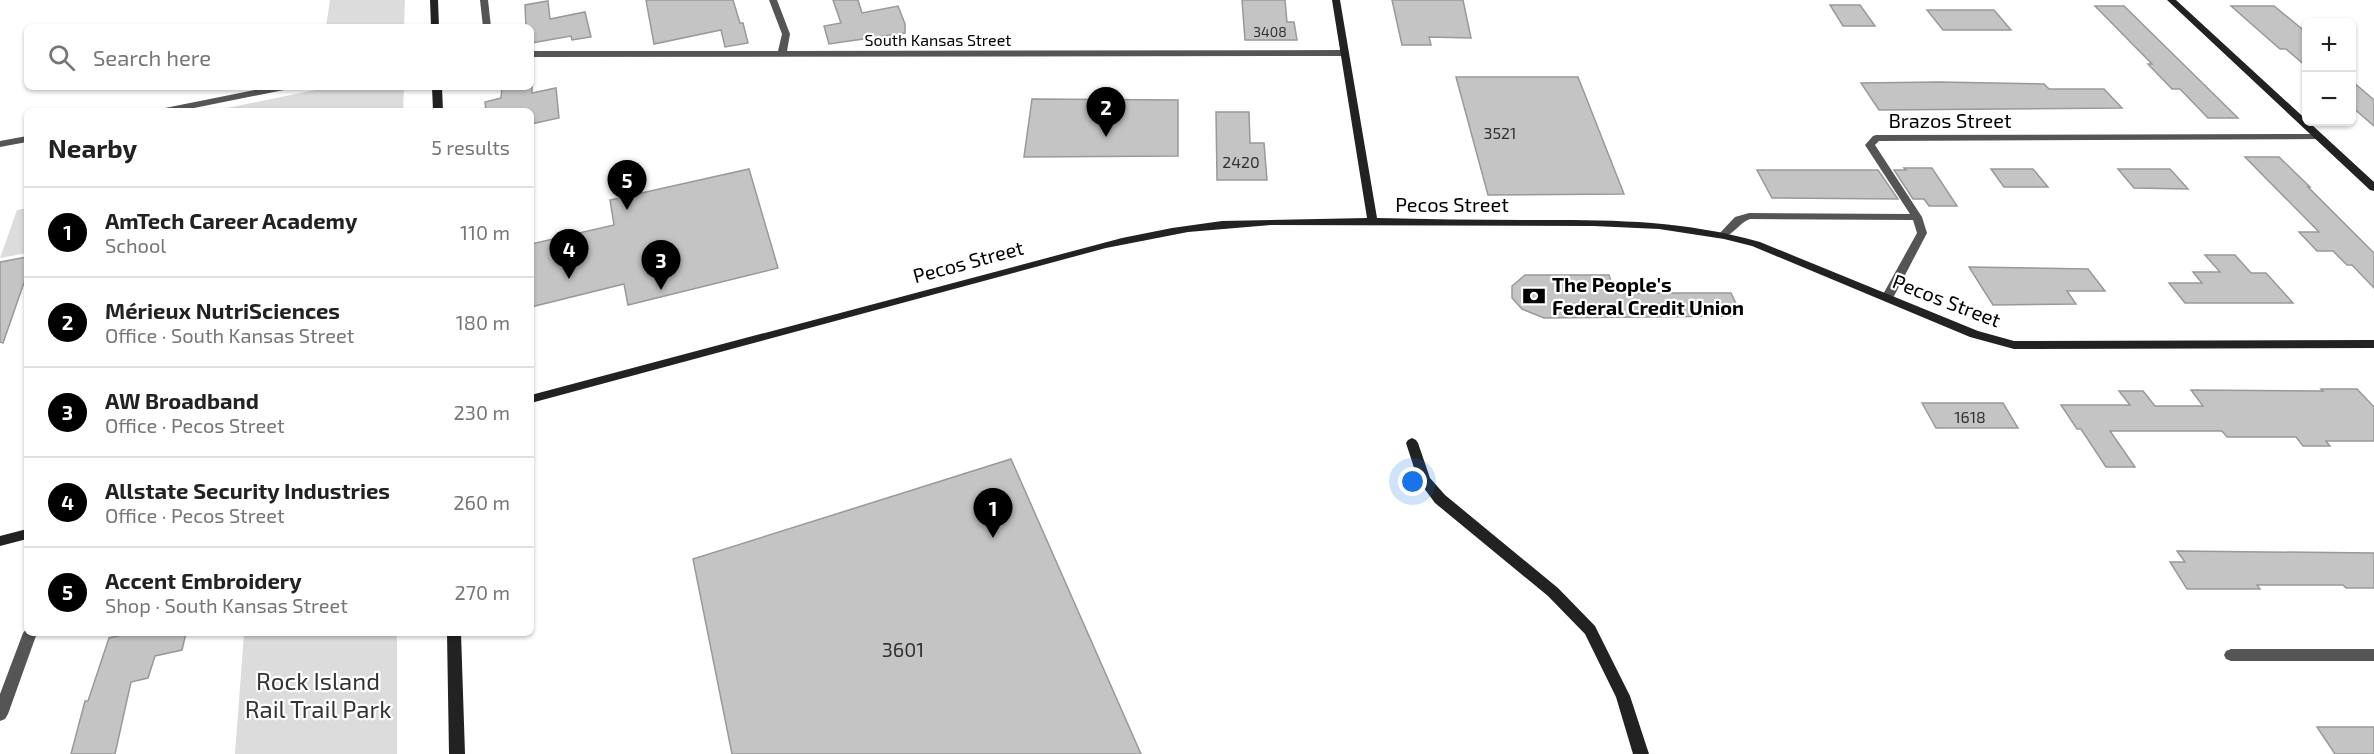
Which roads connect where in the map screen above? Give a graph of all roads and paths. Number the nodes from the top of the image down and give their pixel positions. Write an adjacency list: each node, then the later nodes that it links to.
1 (434, 0): 6 (street)
2 (484, 0): 7 (street)
3 (773, 0): 10 (street)
4 (1336, 0): 8 (street)
5 (2171, 0): 15 (street)
6 (435, 24)
7 (487, 24)
8 (1345, 53): 10 (street, South Kansas Street); 20 (street)
9 (534, 54): 10 (street, South Kansas Street)
10 (782, 54)
11 (270, 90): 13 (street)
12 (437, 90): 14 (street)
13 (180, 108)
14 (438, 108)
15 (2319, 137): 18 (street); 19 (street, Brazos Street)
16 (24, 140): 17 (street)
17 (0, 144)
18 (2374, 188)
19 (1917, 217): 21 (street); 22 (street)
20 (1373, 223): 21 (street, Pecos Street); 24 (street, Pecos Street)
21 (1724, 234): 22 (street, Pecos Street)
22 (1887, 298): 23 (street, Pecos Street)
23 (2374, 344)
24 (534, 398)
25 (1412, 443): 34 (street)
26 (24, 535): 27 (street)
27 (0, 541)
28 (29, 636): 32 (street)
29 (454, 636): 33 (street)
30 (2231, 655): 31 (street)
31 (2374, 655)
32 (0, 714)
33 (457, 754)
34 (1641, 754)

